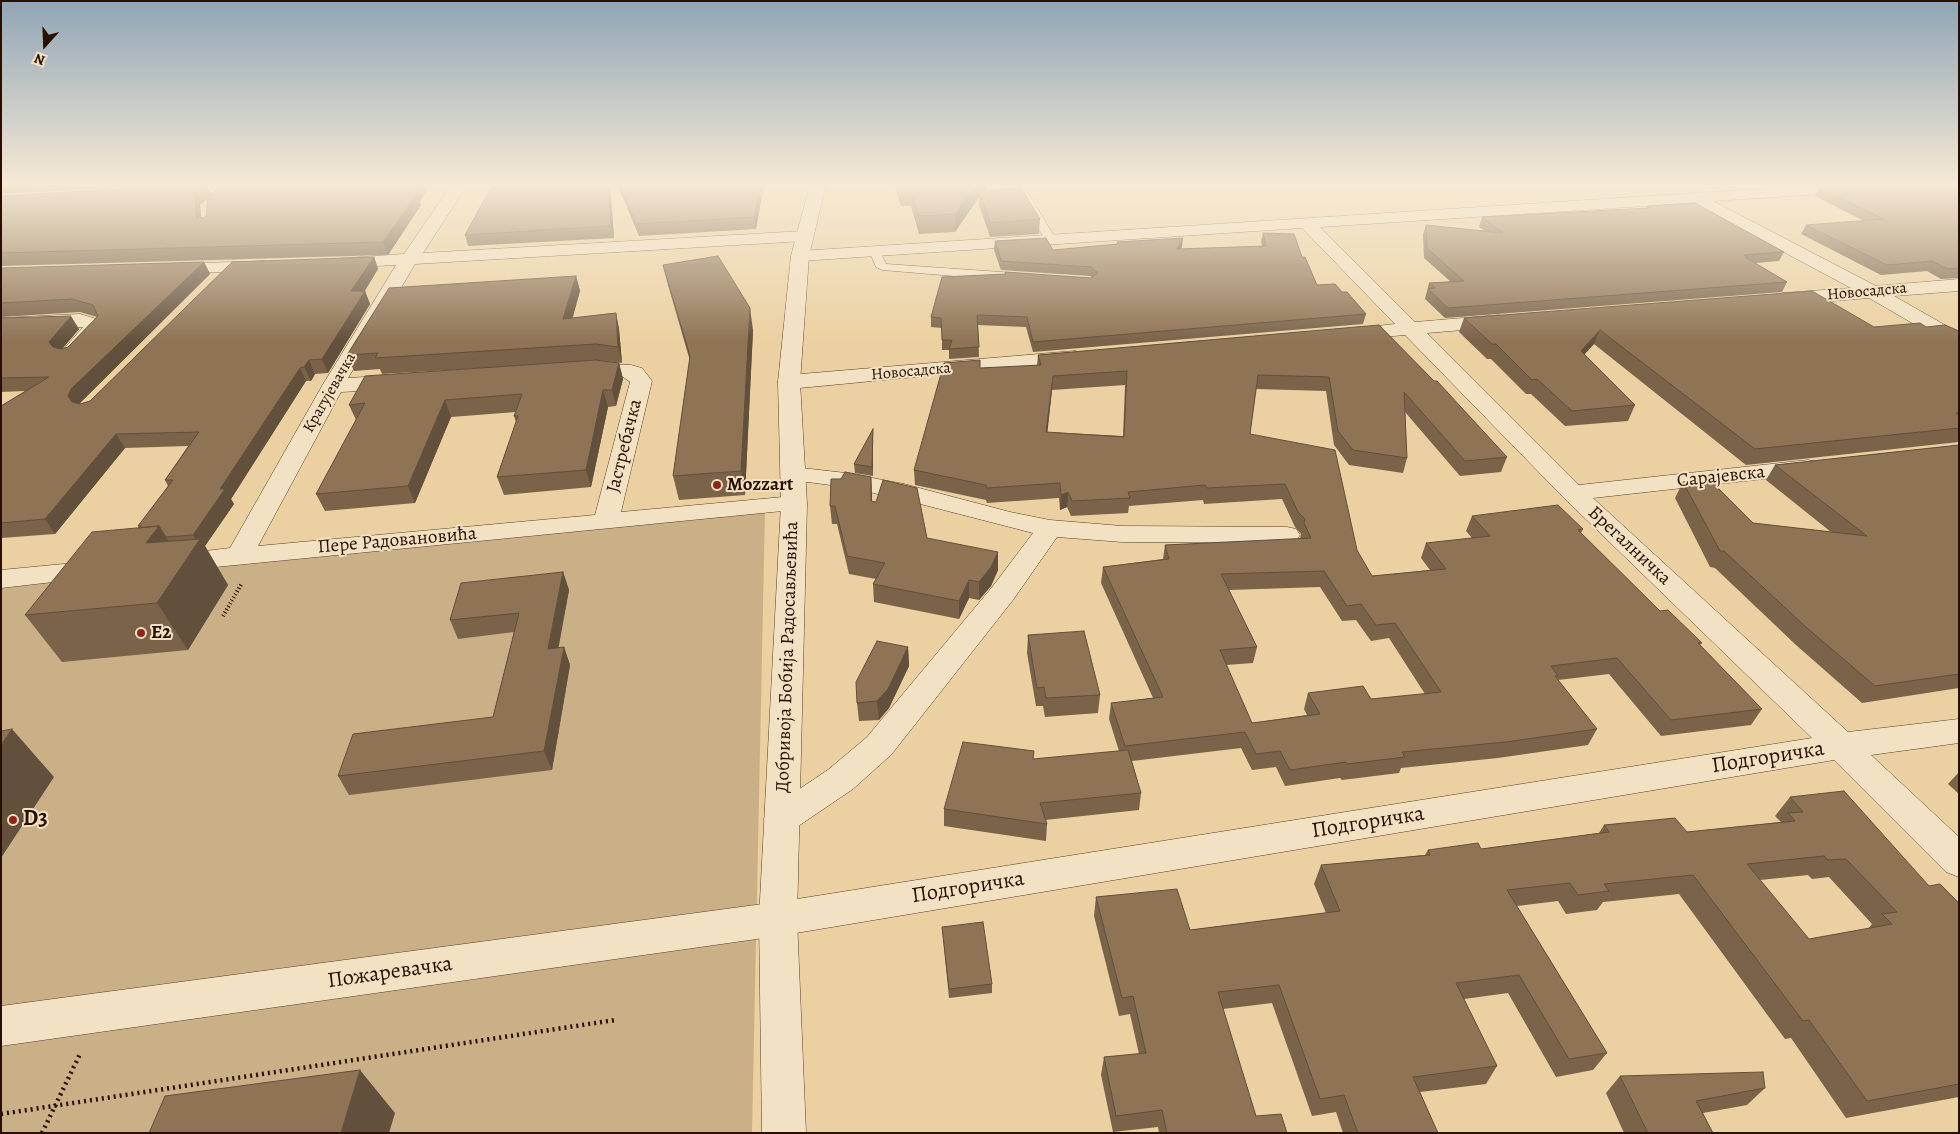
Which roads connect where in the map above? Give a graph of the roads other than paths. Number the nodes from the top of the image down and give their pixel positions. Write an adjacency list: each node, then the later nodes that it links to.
1 (425, 237): 9 (street, Крагујевачка)
2 (804, 237): 7 (street, Добривоја Бобија Радосављевића)
3 (1083, 237): 6 (street)
4 (1320, 237): 21 (street, Брегалничка)
5 (1768, 237): 17 (street)
6 (1050, 239): 8 (street)
7 (802, 246): 8 (street); 9 (street); 28 (street, Добривоја Бобија Радосављевића)
8 (875, 251): 14 (lane)
9 (409, 261): 10 (street); 29 (street, Крагујевачка)
10 (320, 264)
11 (280, 266): 12 (street)
12 (231, 267): 13 (street); 16 (street)
13 (151, 269)
14 (1023, 277)
15 (1959, 285): 17 (street, Новосадска)
16 (210, 288)
17 (1873, 292): 18 (street, Новосадска); 23 (street)
18 (1765, 301)
19 (1518, 320): 21 (street)
20 (1, 324): 24 (street)
21 (1410, 328): 22 (street); 32 (street, Брегалничка)
22 (1332, 335)
23 (1959, 342)
24 (69, 355)
25 (1096, 356): 28 (street, Новосадска)
26 (561, 371): 34 (street, Јастребачка)
27 (422, 380): 29 (street)
28 (789, 382): 31 (street, Добривоја Бобија Радосављевића)
29 (333, 386): 37 (street, Крагујевачка)
30 (1830, 464): 32 (street, Сарајевска)
31 (793, 474): 33 (street, Добривоја Бобија Радосављевића); 35 (street)
32 (1573, 493): 42 (street, Брегалничка)
33 (794, 504): 34 (street, Пере Радовановића); 43 (street, Добривоја Бобија Радосављевића)
34 (606, 522): 37 (street, Пере Радовановића)
35 (1050, 528): 36 (street); 43 (street)
36 (1287, 535)
37 (239, 556): 38 (street, Пере Радовановића)
38 (150, 565)
39 (120, 568): 40 (street)
40 (1, 579)
41 (1959, 731): 42 (street, Подгоричка)
42 (1841, 746): 44 (street, Брегалничка); 45 (street, Подгоричка)
43 (782, 818): 45 (street, Добривоја Бобија Радосављевића)
44 (1959, 861)
45 (778, 918): 46 (street, Пожаревачка); 47 (street, Добривоја Бобија Радосављевића)
46 (1, 1026)
47 (784, 1133)

